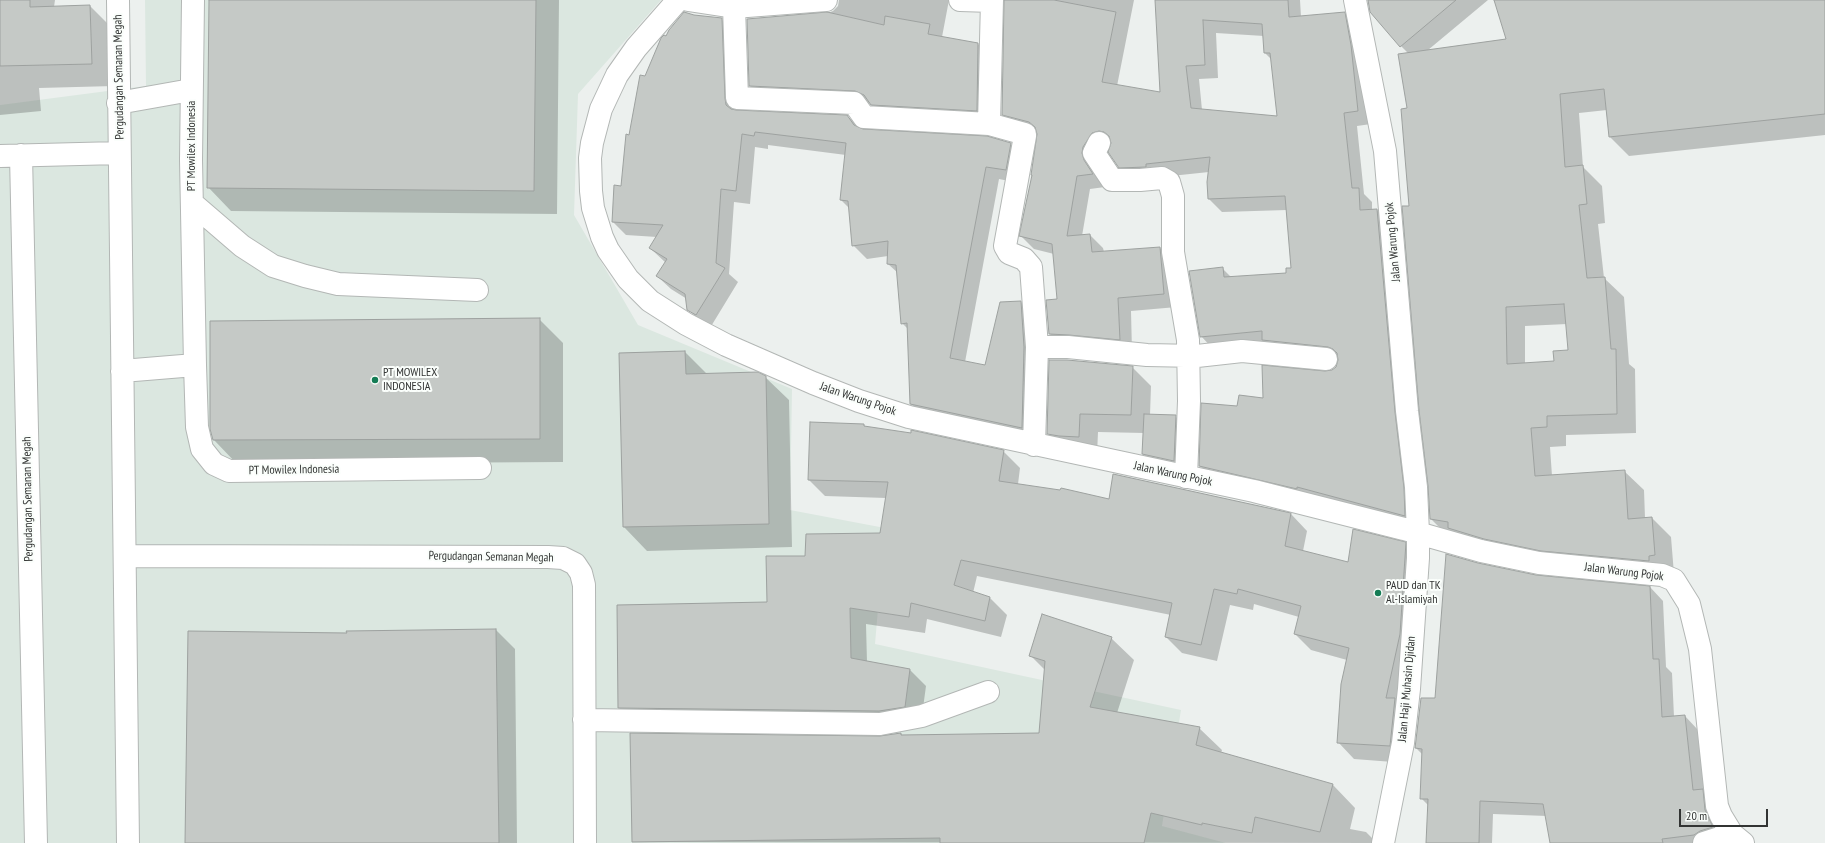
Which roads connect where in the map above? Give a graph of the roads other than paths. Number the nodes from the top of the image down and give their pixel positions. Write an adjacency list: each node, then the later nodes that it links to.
1 (118, 0): 11 (street, Pergudangan Semanan Megah)
2 (193, 0): 10 (street, PT Mowilex Indonesia)
3 (678, 0): 23 (street, Jalan Warung Pojok)
4 (688, 0): 9 (street)
5 (826, 0): 9 (street)
6 (960, 0): 8 (street)
7 (1355, 0): 26 (street, Jalan Warung Pojok)
8 (992, 1): 12 (street)
9 (734, 7): 12 (street)
10 (191, 90): 11 (street, PT Mowilex Indonesia); 16 (street, PT Mowilex Indonesia)
11 (118, 103): 14 (street, Pergudangan Semanan Megah)
12 (989, 124): 18 (street)
13 (1099, 142): 19 (street)
14 (119, 153): 15 (street, Pergudangan Semanan Megah); 22 (street, Pergudangan Semanan Megah)
15 (10, 156): 31 (street, Pergudangan Semanan Megah)
16 (192, 203): 17 (street, PT Mowilex Indonesia); 21 (street, PT Mowilex Indonesia)
17 (477, 290)
18 (1037, 347): 19 (street); 23 (street)
19 (1188, 356): 20 (street); 25 (street)
20 (1326, 359)
21 (195, 365): 22 (street); 24 (street, PT Mowilex Indonesia)
22 (122, 372): 27 (street, Pergudangan Semanan Megah)
23 (1034, 444): 25 (street, Jalan Warung Pojok)
24 (480, 468)
25 (1186, 477): 26 (street, Jalan Warung Pojok)
26 (1418, 534): 30 (street, Jalan Warung Pojok); 34 (street, Jalan Haji Muhasin Djidan)
27 (126, 556): 29 (street, Pergudangan Semanan Megah); 32 (street, Pergudangan Semanan Megah)
28 (988, 692): 29 (street)
29 (584, 720): 33 (street, Pergudangan Semanan Megah)
30 (1738, 838): 35 (street)
31 (36, 843)
32 (128, 843)
33 (585, 843)
34 (1383, 843)
35 (1704, 843)

